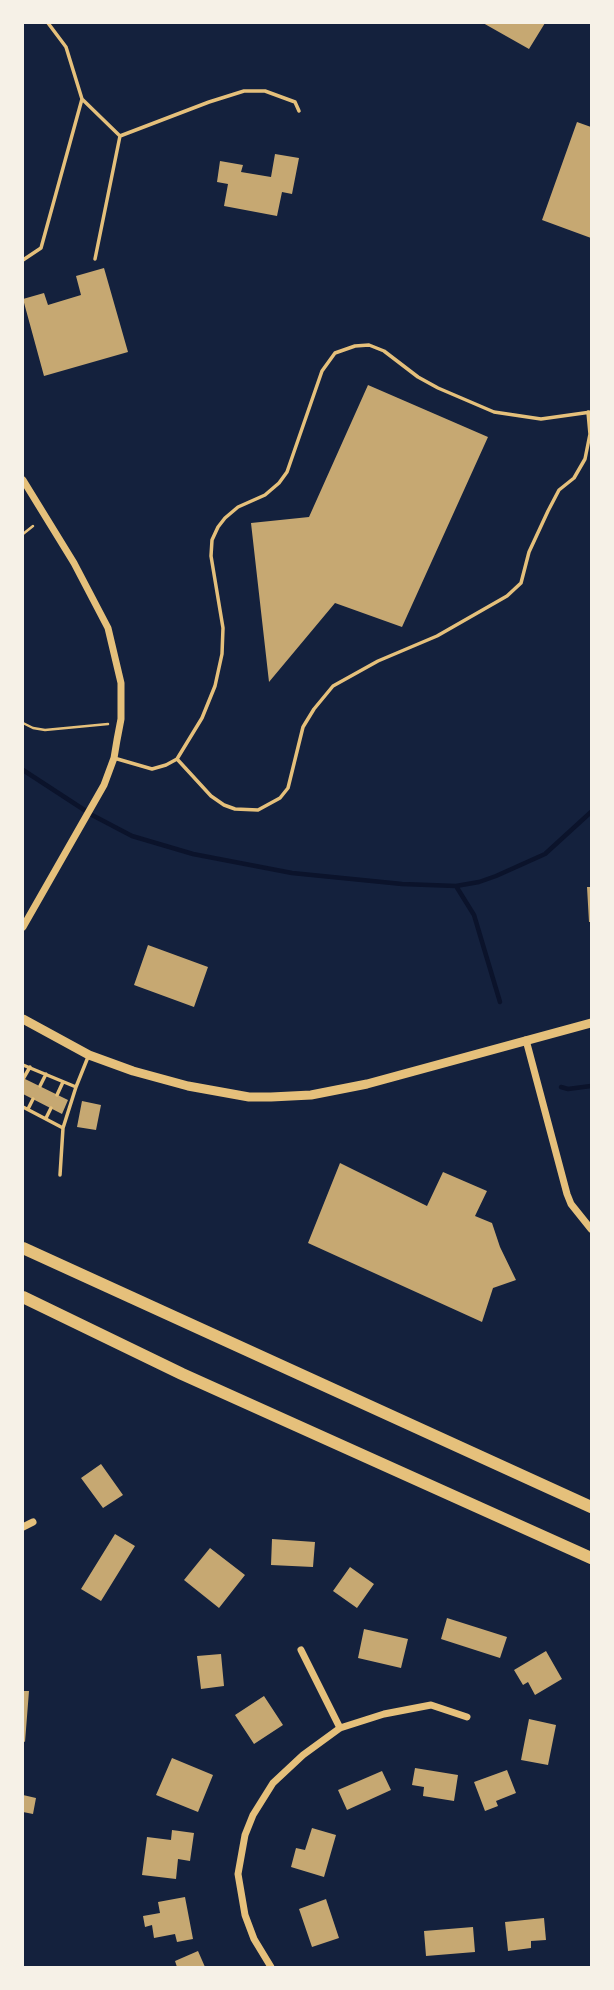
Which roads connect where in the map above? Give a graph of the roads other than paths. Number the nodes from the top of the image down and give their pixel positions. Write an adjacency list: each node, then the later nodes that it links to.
1 (48, 23): 2 (lane)
2 (82, 99): 4 (lane); 6 (lane)
3 (299, 111): 4 (lane)
4 (120, 136): 5 (lane)
5 (95, 259)
6 (23, 260)
7 (590, 412): 10 (lane); 10 (lane)
8 (23, 480): 9 (street)
9 (114, 758): 10 (lane); 11 (street)
10 (177, 759)
11 (23, 927)
12 (23, 1019): 15 (street)
13 (591, 1023): 14 (street)
14 (526, 1040): 15 (street); 30 (street)
15 (89, 1055): 22 (lane)
16 (23, 1065): 17 (lane)
17 (30, 1067): 18 (lane); 19 (lane)
18 (46, 1074): 20 (lane); 21 (lane)
19 (23, 1079)
20 (63, 1082): 22 (lane); 23 (lane)
21 (40, 1086)
22 (76, 1087): 28 (lane)
23 (57, 1095)
24 (33, 1099): 25 (lane)
25 (25, 1108): 27 (lane)
26 (51, 1108): 27 (lane)
27 (46, 1118): 28 (lane)
28 (63, 1128): 29 (lane)
29 (60, 1175)
30 (591, 1229)
31 (23, 1248): 33 (highway)
32 (23, 1297): 36 (highway)
33 (591, 1507)
34 (33, 1522): 35 (street)
35 (23, 1527)
36 (591, 1558)
37 (301, 1650): 39 (street)
38 (467, 1717): 39 (street)
39 (340, 1728): 40 (street)
40 (271, 1967)

